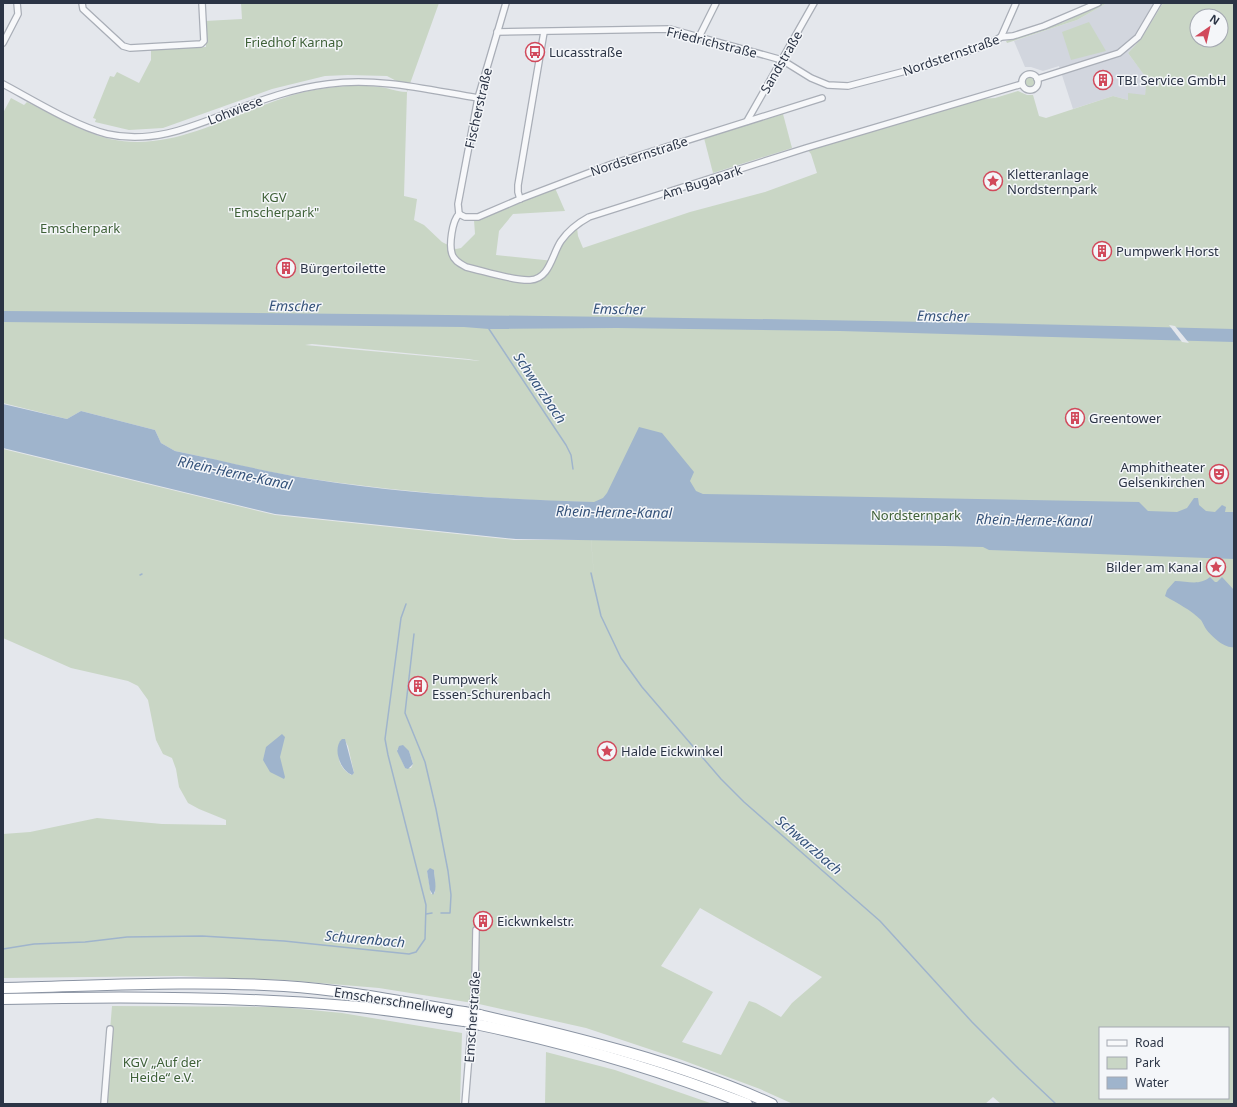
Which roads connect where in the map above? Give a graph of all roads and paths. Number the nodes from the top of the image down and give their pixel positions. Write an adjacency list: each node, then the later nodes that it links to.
1 (17, 3): 14 (street)
2 (82, 3): 3 (street)
3 (202, 3)
4 (506, 3): 10 (street, Fischerstraße)
5 (716, 3): 12 (street)
6 (814, 3): 15 (street, Sandstraße)
7 (1015, 3): 13 (street)
8 (1098, 3): 13 (street, Nordsternstraße)
9 (1158, 3): 16 (street)
10 (497, 32): 11 (street, Friedrichstraße); 20 (street, Fischerstraße)
11 (544, 32): 12 (street, Friedrichstraße); 23 (street)
12 (699, 37): 15 (street, Friedrichstraße)
13 (1001, 37): 19 (street, Nordsternstraße)
14 (3, 43)
15 (782, 60): 19 (street, Friedrichstraße); 22 (street, Sandstraße)
16 (1038, 80): 18 (street); 18 (street)
17 (3, 84): 20 (street, Lohwiese)
18 (1022, 84): 24 (street, Am Bugapark)
19 (848, 86)
20 (478, 98): 24 (street, Fischerstraße)
21 (822, 98): 22 (street, Nordsternstraße)
22 (747, 121): 23 (street, Nordsternstraße)
23 (520, 199): 24 (street, Nordsternstraße)
24 (459, 214)
25 (476, 930): 32 (street, Emscherstraße)
26 (3, 988): 28 (highway, Emscherschnellweg)
27 (3, 999): 28 (highway, Emscherschnellweg)
28 (464, 1017): 30 (highway, Emscherschnellweg, bridge)
29 (110, 1029): 31 (street)
30 (563, 1039): 33 (highway, Emscherschnellweg); 34 (highway, Emscherschnellweg)
31 (104, 1104)
32 (465, 1104)
33 (747, 1104)
34 (772, 1104)

